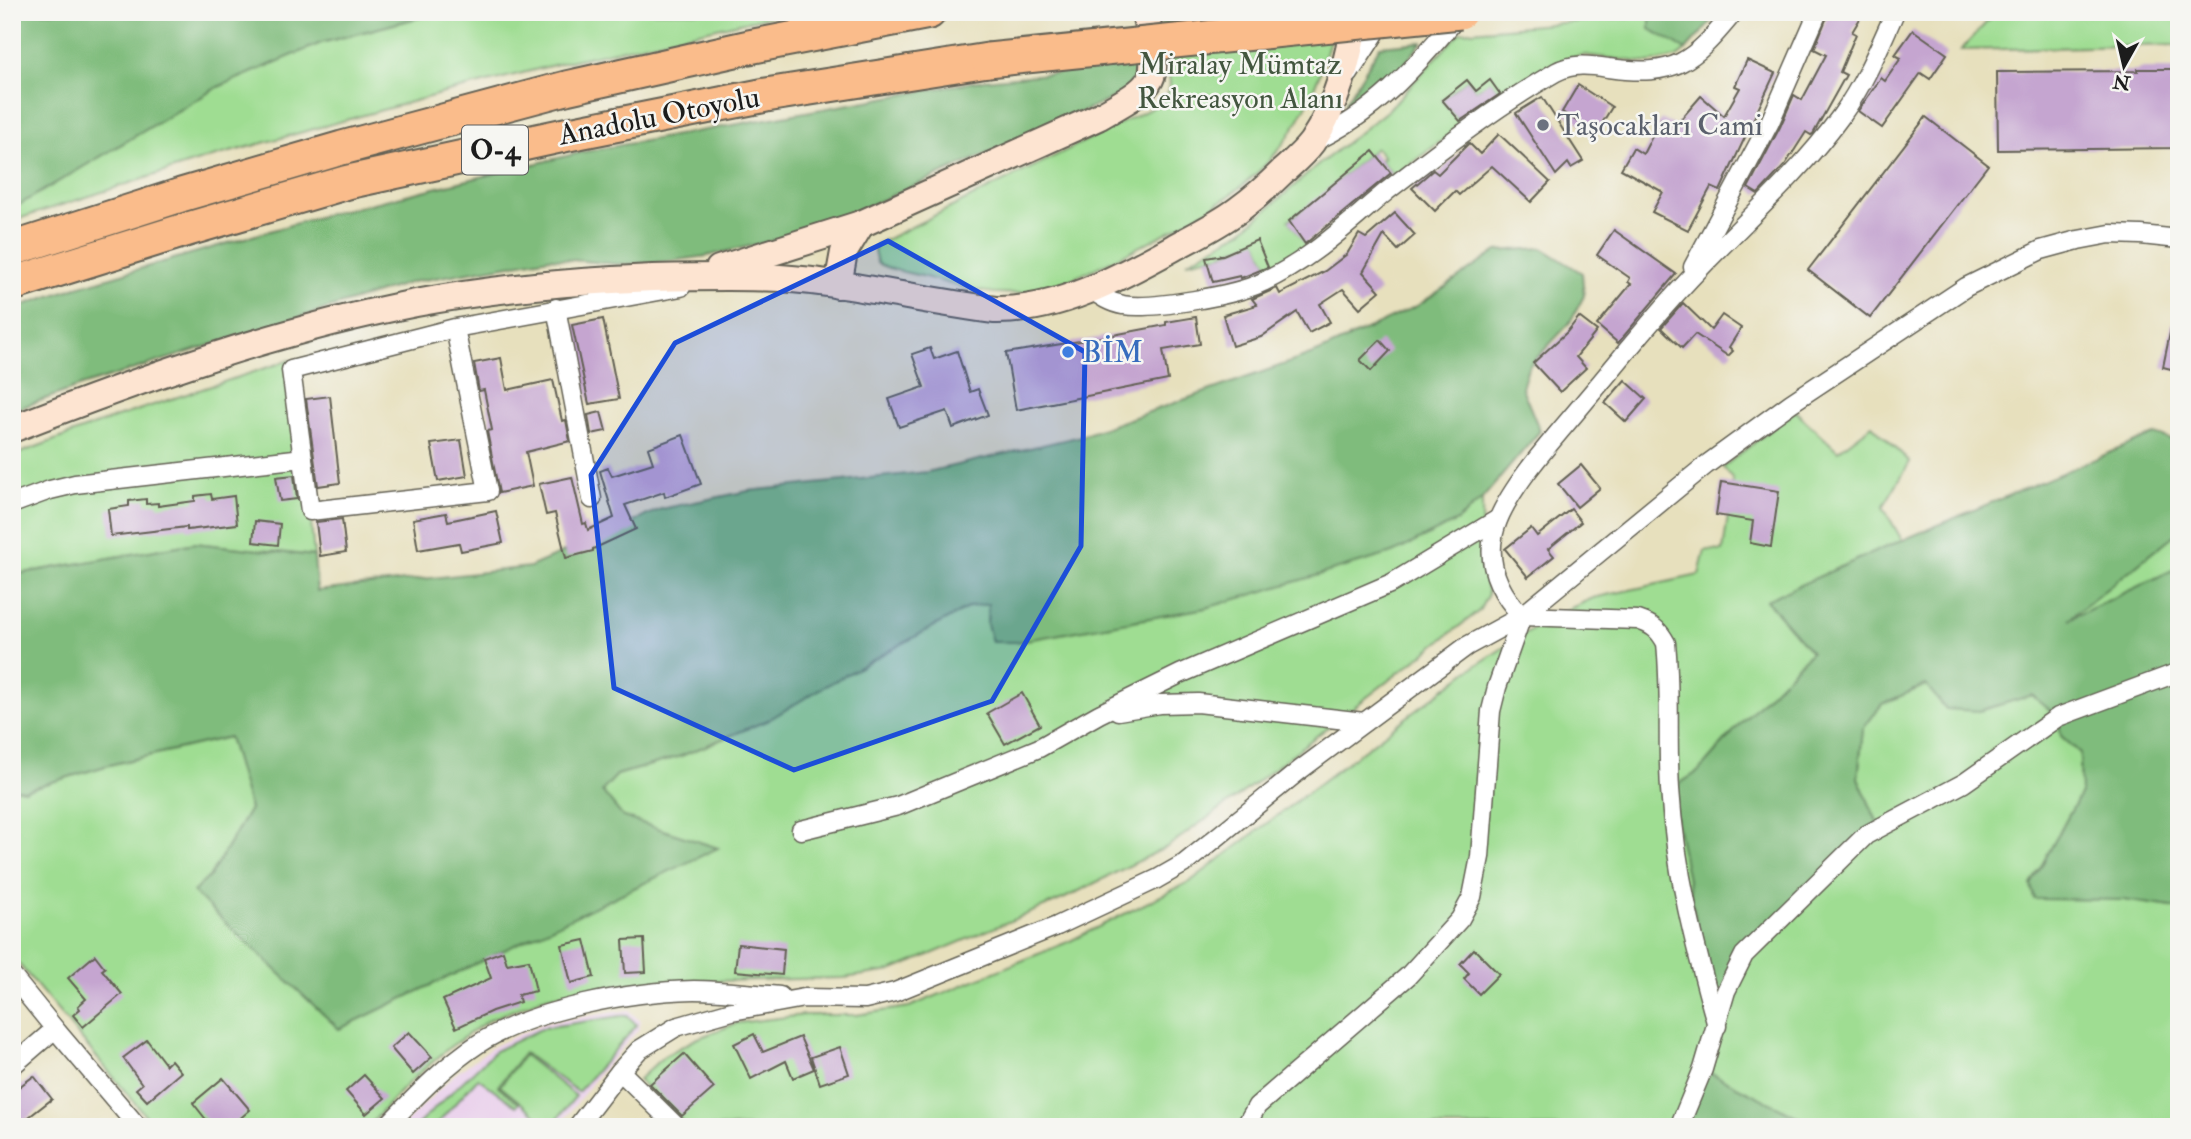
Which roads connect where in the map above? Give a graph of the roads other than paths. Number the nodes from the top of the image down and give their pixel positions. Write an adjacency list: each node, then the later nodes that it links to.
1 (929, 12): 13 (highway, Anadolu Otoyolu / O-4)
2 (1145, 12): 11 (main road)
3 (1356, 12): 9 (main road)
4 (1389, 12): 9 (street)
5 (1461, 12): 10 (street); 17 (highway, Anadolu Otoyolu / O-4, bridge)
6 (1734, 12): 19 (street)
7 (1818, 12): 16 (street)
8 (1895, 12): 16 (street)
9 (1338, 91): 10 (main road)
10 (1311, 143): 19 (main road)
11 (861, 224): 14 (main road); 18 (main road)
12 (2179, 239): 27 (street)
13 (12, 249)
14 (694, 277): 15 (main road); 22 (main road)
15 (739, 277): 18 (main road); 20 (street)
16 (1685, 283): 26 (street)
17 (12, 284)
18 (838, 285): 19 (main road)
19 (1090, 289)
20 (556, 309): 21 (street); 24 (street)
21 (455, 328): 23 (street); 23 (street)
22 (12, 429)
23 (303, 458): 25 (street)
24 (592, 499)
25 (12, 504)
26 (1498, 519): 27 (street); 29 (street)
27 (1522, 616): 30 (street); 34 (street); 42 (street)
28 (2179, 672): 34 (street)
29 (1099, 714): 30 (street); 31 (street)
30 (1364, 722): 33 (street)
31 (801, 830)
32 (12, 976): 35 (street)
33 (804, 998): 37 (street); 39 (street)
34 (1717, 1026): 43 (street)
35 (55, 1029): 36 (street); 38 (street)
36 (12, 1066)
37 (620, 1070): 40 (street); 41 (street)
38 (138, 1127)
39 (386, 1127)
40 (578, 1127)
41 (677, 1127)
42 (1245, 1127)
43 (1679, 1127)

